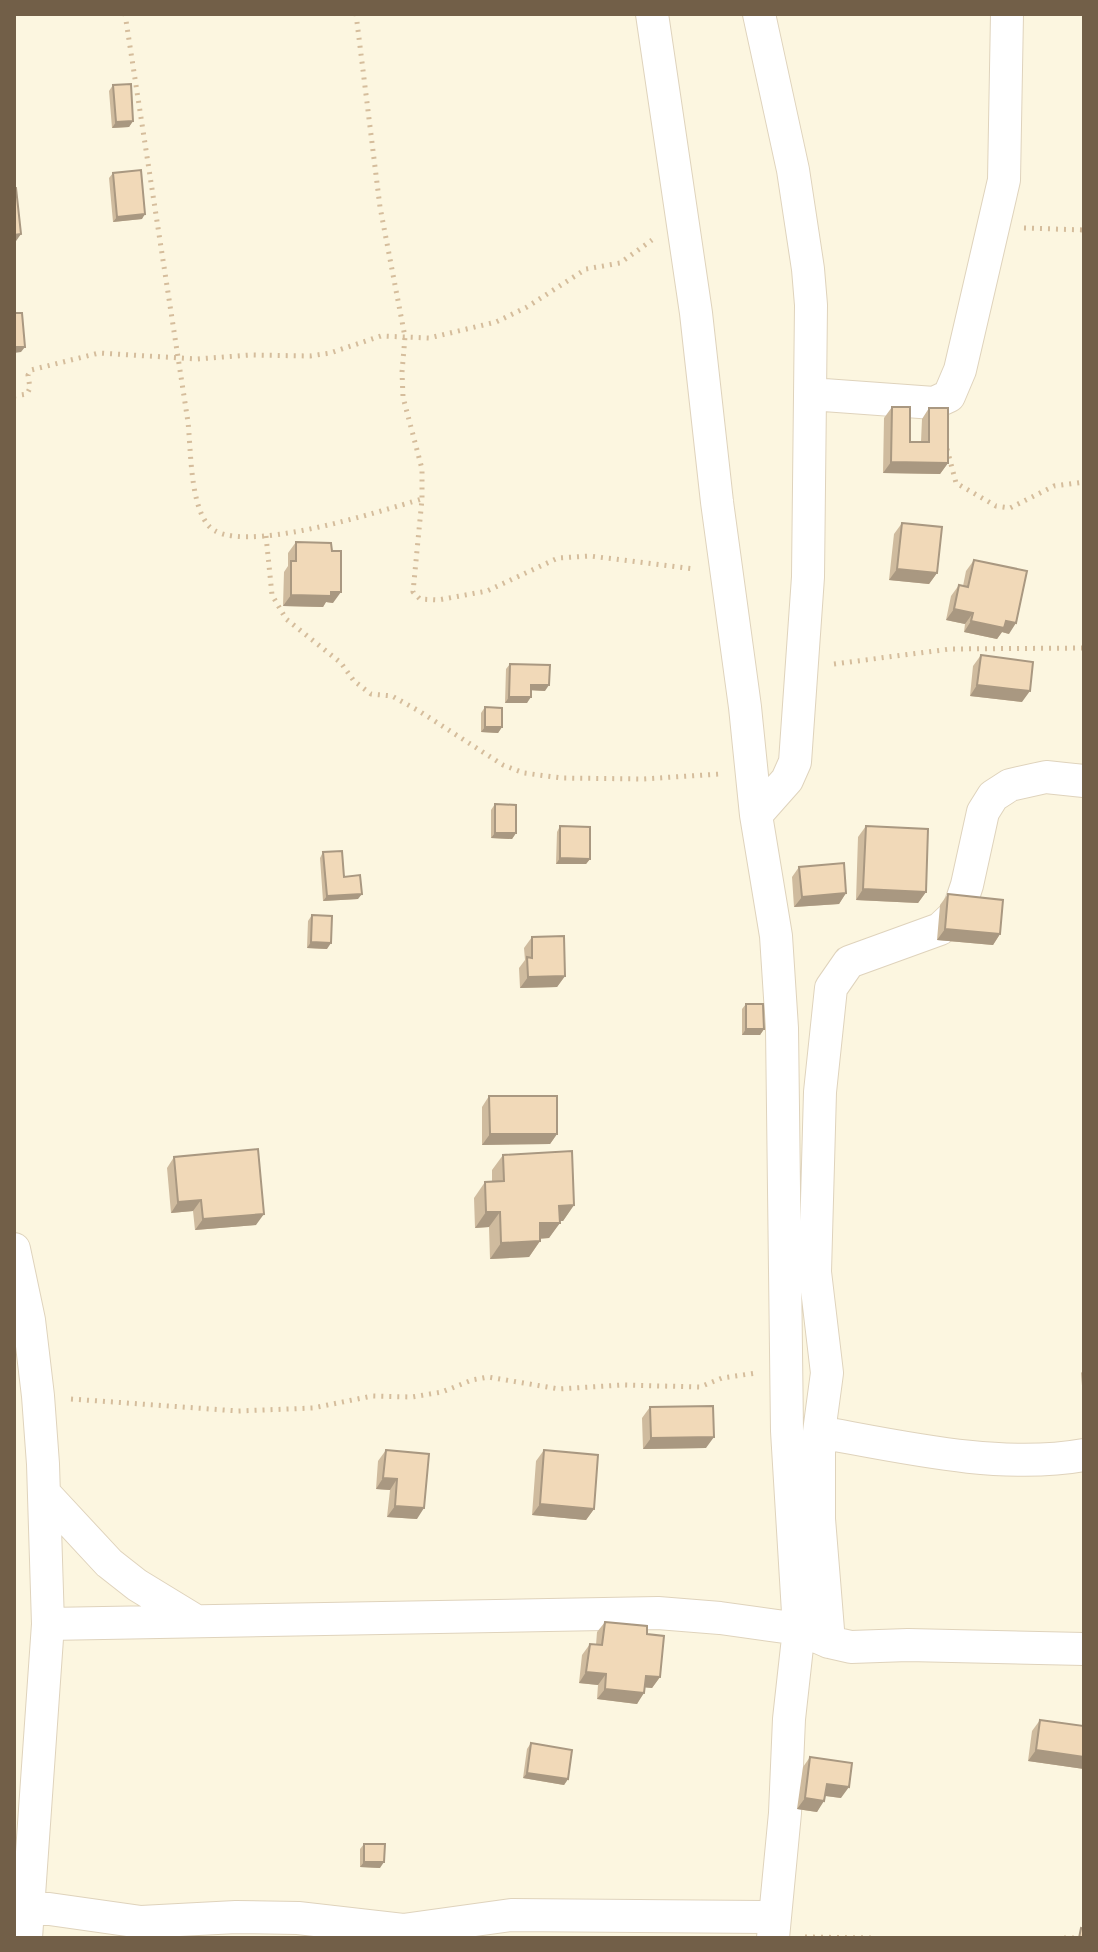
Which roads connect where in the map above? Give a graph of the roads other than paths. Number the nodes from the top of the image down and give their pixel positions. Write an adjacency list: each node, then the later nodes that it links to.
1 (652, 14): 6 (street)
2 (759, 14): 4 (street)
3 (1007, 14): 4 (street)
4 (810, 394): 6 (street)
5 (1084, 781): 9 (street)
6 (756, 815): 14 (street)
7 (14, 1249): 8 (street)
8 (29, 1381): 11 (street)
9 (819, 1432): 10 (street); 15 (street)
10 (1084, 1455)
11 (44, 1493): 12 (street); 13 (street)
12 (196, 1621): 13 (street); 14 (street)
13 (48, 1624): 17 (street)
14 (799, 1629): 15 (street); 18 (street)
15 (829, 1642): 16 (street)
16 (1084, 1649)
17 (28, 1906): 18 (street); 19 (street)
18 (773, 1930)
19 (26, 1938)

